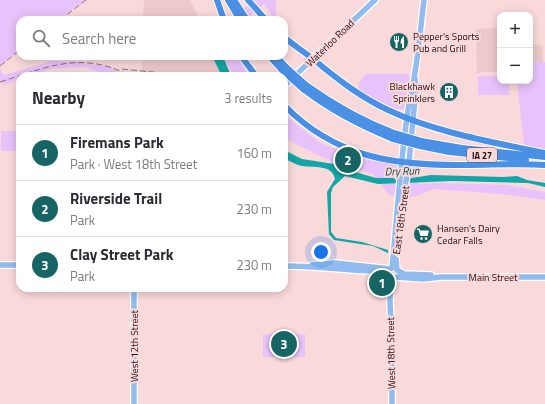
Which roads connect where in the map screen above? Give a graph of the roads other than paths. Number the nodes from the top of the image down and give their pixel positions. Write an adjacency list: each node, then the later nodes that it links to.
1 (217, 0): 7 (highway)
2 (228, 0): 8 (highway)
3 (234, 0): 9 (highway)
4 (248, 0): 10 (highway)
5 (375, 0): 15 (main road, Waterloo Road)
6 (424, 0): 20 (main road, East 18th Street)
7 (223, 16)
8 (238, 16)
9 (244, 16)
10 (262, 16)
11 (288, 40): 15 (highway)
12 (244, 60): 17 (highway)
13 (274, 60): 16 (highway, IA 27)
14 (278, 60): 16 (highway, IA 27)
15 (313, 60): 21 (main road, Waterloo Road); 23 (highway)
16 (284, 69): 18 (highway, IA 27, bridge)
17 (253, 72)
18 (288, 72)
19 (288, 72): 25 (highway, IA 27, bridge)
20 (415, 74): 23 (main road, East 18th Street); 24 (main road, East 18th Street)
21 (288, 82)
22 (288, 108): 28 (highway)
23 (407, 118): 24 (highway); 28 (main road, East 18th Street)
24 (413, 120): 26 (highway); 28 (main road, East 18th Street)
25 (420, 144): 27 (highway, IA 27); 29 (highway, IA 27)
26 (545, 153)
27 (545, 157)
28 (406, 162): 29 (highway); 30 (main road, East 18th Street); 30 (main road, East 18th Street)
29 (545, 164)
30 (402, 191): 35 (main road, East 18th Street)
31 (0, 265): 32 (main road)
32 (16, 265)
33 (288, 266): 34 (main road, Main Street)
34 (306, 266): 35 (main road, Main Street); 36 (main road, Main Street)
35 (394, 269): 36 (main road); 37 (main road, Main Street); 39 (main road)
36 (388, 275): 39 (main road); 41 (main road, West 18th Street)
37 (441, 277): 38 (main road, Main Street); 39 (main road, Main Street)
38 (545, 277)
39 (396, 278): 41 (main road, West 18th Street)
40 (134, 292): 42 (main road, West 12th Street)
41 (391, 302): 43 (main road, West 18th Street)
42 (134, 404)
43 (392, 404)

